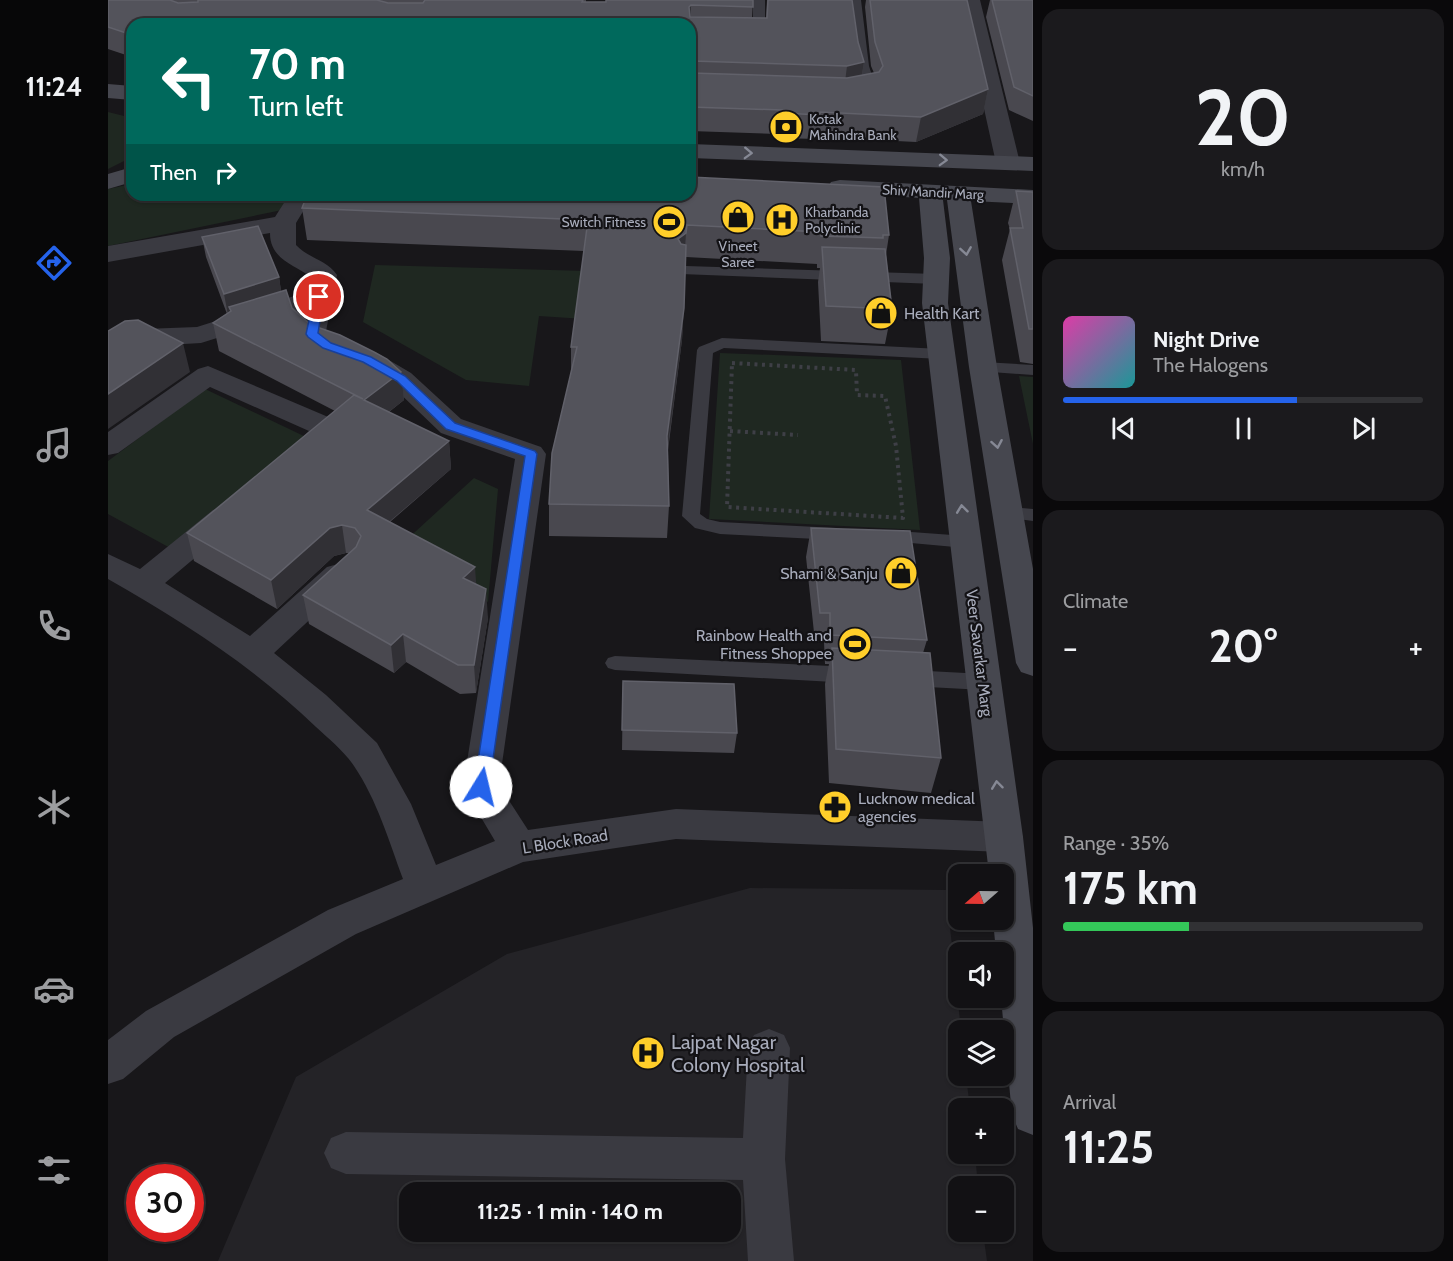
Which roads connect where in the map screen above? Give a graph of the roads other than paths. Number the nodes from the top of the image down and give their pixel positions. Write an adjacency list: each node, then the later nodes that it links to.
1 (759, 0): 5 (lane)
2 (846, 0): 3 (lane)
3 (858, 1): 8 (lane)
4 (972, 4): 10 (street)
5 (736, 37)
6 (108, 91): 7 (street)
7 (126, 92)
8 (844, 96)
9 (696, 151): 10 (street, Shiv Mandir Marg, one-way to 10)
10 (1008, 163): 11 (street, Shiv Mandir Marg)
11 (1033, 164)
12 (126, 176): 13 (street)
13 (108, 182)
14 (815, 186): 15 (street, Shiv Mandir Marg)
15 (930, 192): 16 (street, Shiv Mandir Marg); 22 (street, Veer Savarkar Marg)
16 (958, 193): 17 (street, Shiv Mandir Marg); 26 (street, one-way to 26)
17 (1033, 197)
18 (297, 201): 19 (street)
19 (284, 223): 20 (street); 23 (street)
20 (108, 254)
21 (687, 271): 22 (lane)
22 (936, 279): 25 (street, Veer Savarkar Marg)
23 (319, 297): 24 (street); 43 (street)
24 (108, 346)
25 (941, 354): 32 (street, Veer Savarkar Marg, one-way to 25); 32 (lane)
26 (983, 367): 27 (lane); 31 (street, one-way to 31)
27 (1033, 369)
28 (108, 446): 29 (street)
29 (286, 466)
30 (241, 503): 35 (street)
31 (1021, 514): 38 (street)
32 (966, 542): 41 (street, Veer Savarkar Marg)
33 (108, 565): 35 (street)
34 (347, 566): 36 (street)
35 (143, 584): 36 (street)
36 (251, 654): 44 (street)
37 (615, 663): 39 (lane)
38 (1033, 663)
39 (870, 676)
40 (893, 677): 41 (lane)
41 (984, 682): 42 (street, Veer Savarkar Marg, one-way to 41)
42 (1004, 837): 43 (street, L Block Road); 47 (street, Veer Savarkar Marg)
43 (519, 847): 44 (street, L Block Road)
44 (424, 887): 46 (street, L Block Road)
45 (769, 1048): 49 (street)
46 (108, 1065)
47 (1033, 1115)
48 (346, 1153): 49 (street)
49 (763, 1159): 50 (street)
50 (771, 1261)

